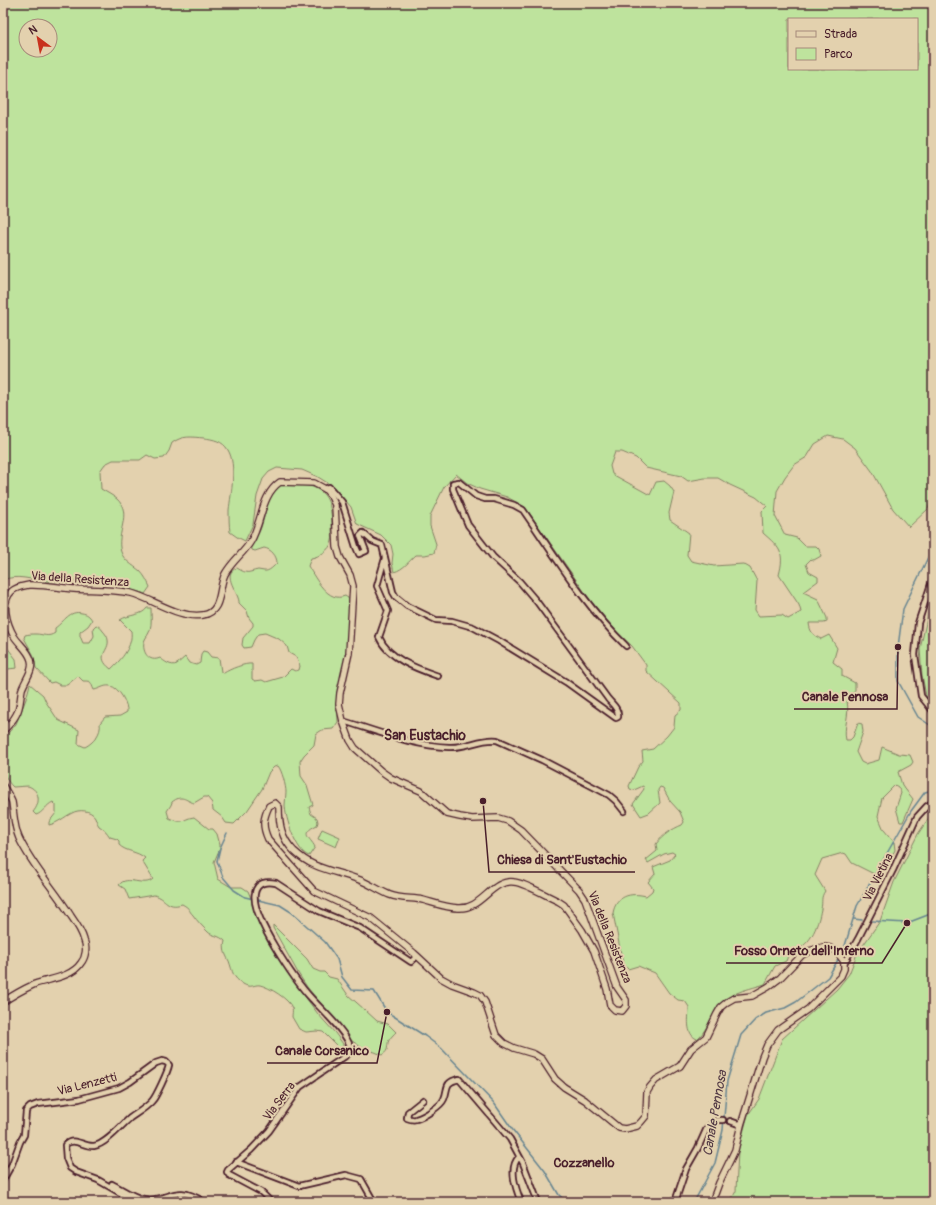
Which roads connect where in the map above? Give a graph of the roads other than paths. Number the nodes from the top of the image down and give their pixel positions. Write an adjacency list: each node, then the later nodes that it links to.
1 (325, 489): 2 (street); 7 (street, Via della Resistenza); 8 (street, Via della Resistenza)
2 (385, 556): 4 (street); 5 (street)
3 (933, 578): 6 (street)
4 (626, 646)
5 (438, 676)
6 (933, 711)
7 (343, 721): 11 (street); 12 (street, Via della Resistenza)
8 (3, 731)
9 (3, 786): 14 (street)
10 (933, 802): 13 (street, Via Vietina)
11 (624, 811)
12 (417, 956): 13 (street, Via della Resistenza); 20 (street, Via Serra)
13 (843, 962): 18 (street)
14 (3, 1002)
15 (423, 1100): 19 (street)
16 (723, 1120): 29 (street)
17 (730, 1121): 18 (street)
18 (741, 1125): 30 (street)
19 (519, 1157): 27 (street); 28 (street)
20 (236, 1162): 25 (street); 26 (street)
21 (3, 1180): 22 (street, Via Lenzetti)
22 (98, 1180): 23 (street, Via Lenzetti); 24 (street)
23 (136, 1202)
24 (204, 1202)
25 (271, 1202)
26 (374, 1202)
27 (521, 1202)
28 (538, 1202)
29 (675, 1202)
30 (712, 1202)

